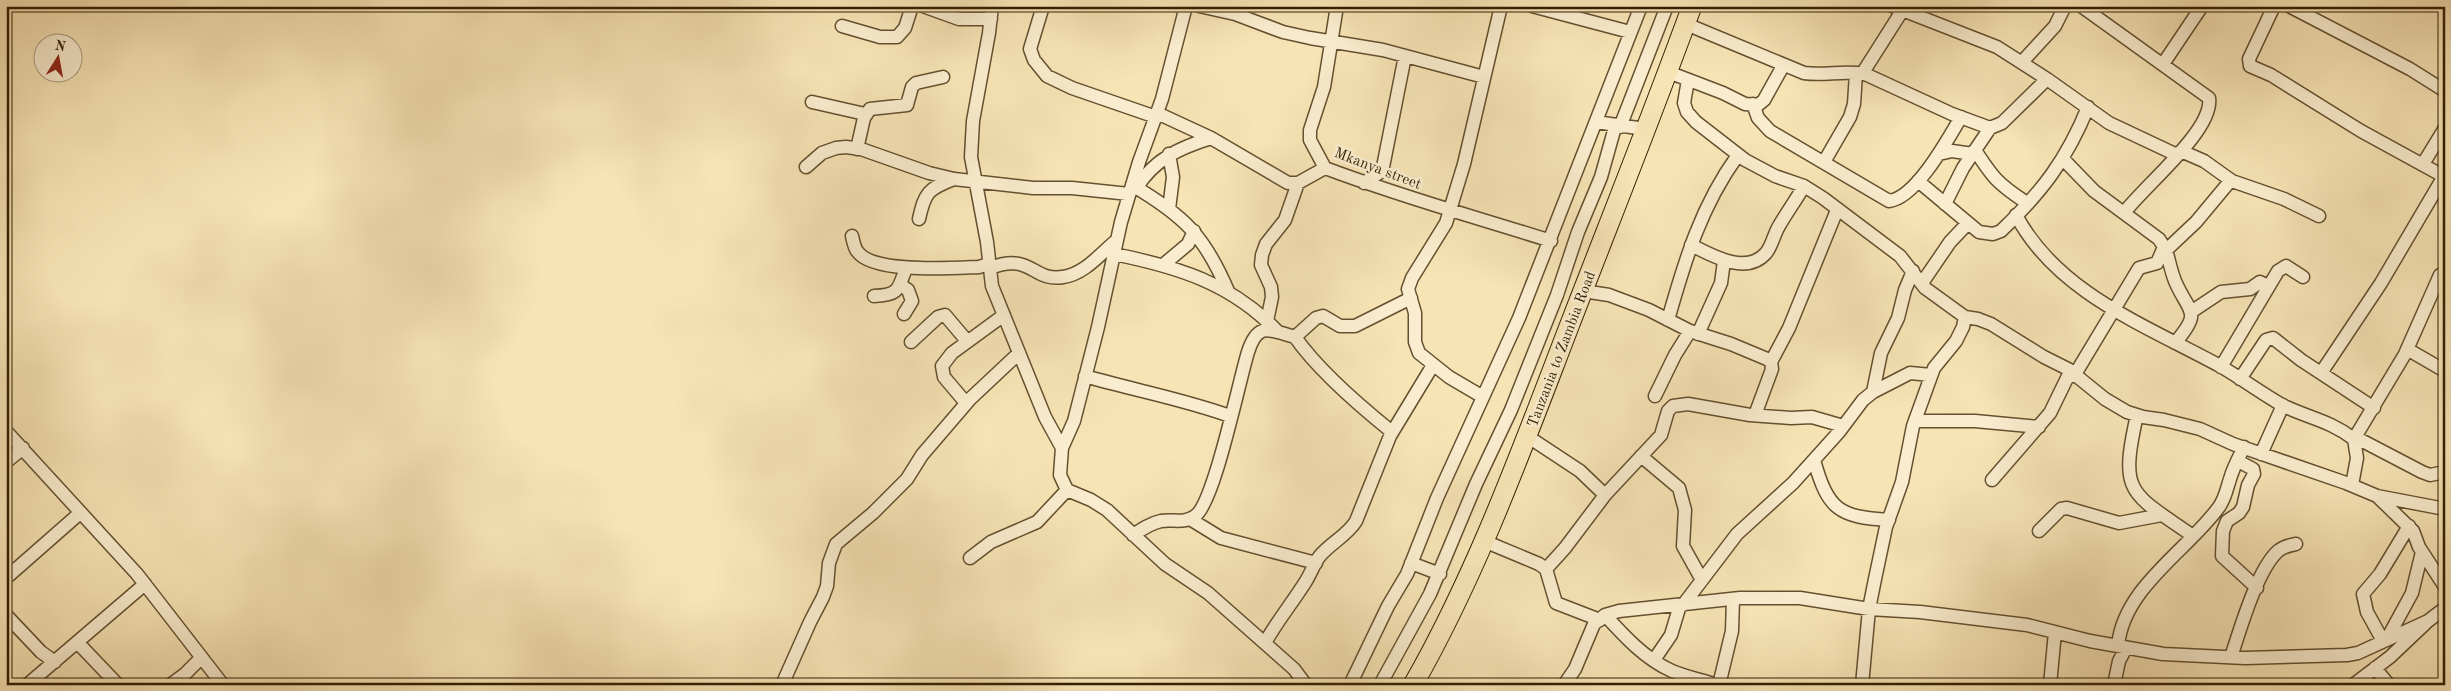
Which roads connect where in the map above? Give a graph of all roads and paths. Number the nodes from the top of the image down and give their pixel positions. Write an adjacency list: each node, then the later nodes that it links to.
1 (912, 6): 19 (street)
2 (923, 6): 17 (street)
3 (1043, 6): 37 (street)
4 (1186, 6): 37 (street)
5 (1199, 6): 21 (street)
6 (1337, 6): 21 (street, Mkanya street)
7 (1501, 6): 29 (street)
8 (1641, 6): 20 (street)
9 (1667, 6): 40 (street)
10 (2065, 6): 23 (street)
11 (2081, 6): 24 (street)
12 (2202, 6): 24 (street)
13 (2274, 6): 53 (street)
14 (2290, 6): 32 (street)
15 (1540, 7): 20 (street)
16 (1906, 10): 23 (street); 27 (street)
17 (991, 12): 58 (street)
18 (1689, 15): 25 (street); 26 (highway, Tanzania to Zambia Road)
19 (842, 26)
20 (1630, 32): 39 (street)
21 (1332, 42): 22 (street); 55 (street, Mkanya street)
22 (1405, 56): 29 (street); 62 (street)
23 (2022, 62): 30 (street)
24 (2163, 64): 47 (street)
25 (1783, 66): 27 (street); 34 (street)
26 (1668, 72): 31 (street); 43 (highway, Tanzania to Zambia Road)
27 (1859, 73): 38 (street); 52 (street)
28 (942, 77): 36 (street)
29 (1484, 77): 69 (street)
30 (2047, 79): 35 (street); 41 (street)
31 (1688, 80): 34 (street); 50 (street)
32 (2445, 91)
33 (812, 102): 36 (street)
34 (1753, 104): 52 (street)
35 (2088, 107): 47 (street); 51 (street)
36 (865, 114): 45 (street)
37 (1157, 115): 44 (street); 64 (street)
38 (1961, 117): 41 (street); 49 (street)
39 (1596, 122): 40 (street); 78 (street)
40 (1618, 127): 43 (street); 166 (street)
41 (1990, 128): 46 (street)
42 (2445, 128): 53 (street)
43 (1645, 129): 93 (highway, Tanzania to Zambia Road)
44 (1211, 138): 48 (street); 61 (street)
45 (857, 149): 54 (street); 57 (street)
46 (1974, 152): 49 (street); 65 (street); 66 (street)
47 (2179, 153): 59 (street); 70 (street)
48 (1169, 154): 64 (street); 67 (street)
49 (1938, 154): 60 (street)
50 (1738, 155): 63 (street); 79 (street)
51 (2063, 159): 65 (street); 70 (street)
52 (1824, 162): 60 (street)
53 (2423, 164): 56 (street)
54 (806, 167)
55 (1325, 168): 61 (street); 62 (street, Mkanya street)
56 (2445, 177): 115 (street)
57 (954, 179): 58 (street); 73 (street)
58 (975, 180): 64 (street); 84 (street)
59 (2231, 180): 72 (street); 80 (street)
60 (1918, 181): 66 (street)
61 (1298, 183): 102 (street)
62 (1364, 183): 69 (street, Mkanya street)
63 (1804, 186): 68 (street); 82 (street)
64 (1133, 189): 67 (street); 77 (street)
65 (2027, 203): 71 (street)
66 (1945, 204): 74 (street)
67 (1169, 208): 75 (street)
68 (1837, 210): 86 (street); 111 (street)
69 (1450, 212): 78 (street, Mkanya street); 95 (street)
70 (2124, 213): 80 (street)
71 (2016, 215): 74 (street); 96 (street)
72 (2319, 216)
73 (919, 220)
74 (1968, 223): 89 (street)
75 (1194, 231): 83 (street); 92 (street)
76 (852, 236): 85 (street)
77 (1117, 240): 81 (street); 84 (street)
78 (1551, 241): 122 (street)
79 (1691, 245): 82 (street); 101 (street)
80 (2164, 252): 96 (street); 97 (street)
81 (1114, 254): 83 (street); 118 (street)
82 (1724, 261): 104 (street)
83 (1163, 264): 92 (street)
84 (990, 266): 85 (street); 99 (street)
85 (906, 268): 90 (street)
86 (1913, 271): 89 (street); 120 (street)
87 (2440, 275): 109 (street)
88 (2304, 277): 91 (street)
89 (1922, 284): 100 (street)
90 (902, 286): 94 (street); 98 (street)
91 (2268, 286): 97 (street); 113 (street)
92 (1228, 291): 102 (street)
93 (1583, 291): 101 (street); 134 (highway, Tanzania to Zambia Road)
94 (874, 296)
95 (1410, 298): 105 (street); 112 (street)
96 (2113, 308): 108 (street); 116 (street)
97 (2191, 312): 108 (street)
98 (904, 314)
99 (1004, 315): 106 (street); 110 (street)
100 (1964, 317): 116 (street); 117 (street)
101 (1668, 320): 104 (street)
102 (1267, 321): 103 (street)
103 (1278, 332): 105 (street); 128 (street)
104 (1694, 333): 111 (street); 121 (street)
105 (1295, 337): 133 (street)
106 (967, 341): 107 (street); 123 (street)
107 (911, 342)
108 (2175, 343): 113 (street)
109 (2407, 349): 114 (street); 125 (street)
110 (1018, 354): 123 (street); 138 (street)
111 (1771, 362): 126 (street)
112 (1433, 365): 122 (street); 133 (street)
113 (2221, 366): 119 (street)
114 (2445, 371)
115 (2321, 373): 119 (street); 125 (street)
116 (2072, 374): 127 (street); 131 (street)
117 (1931, 375): 120 (street); 129 (street)
118 (1085, 376): 128 (street); 138 (street)
119 (2240, 379): 124 (street)
120 (1873, 392): 130 (street)
121 (1655, 396)
122 (1483, 397): 164 (street)
123 (966, 403): 194 (street)
124 (2283, 405): 135 (street); 139 (street)
125 (2374, 408): 135 (street)
126 (1755, 415): 130 (street); 140 (street)
127 (2137, 415): 136 (street); 152 (street)
128 (1230, 416): 153 (street)
129 (1915, 421): 131 (street); 154 (street)
130 (1843, 426): 141 (street)
131 (2039, 427): 145 (street)
132 (6, 431): 137 (street)
133 (1392, 432): 163 (street)
134 (1527, 436): 148 (street); 159 (highway, Tanzania to Zambia Road)
135 (2354, 438): 144 (street); 146 (street)
136 (2244, 447): 139 (street); 142 (street)
137 (23, 448): 143 (street); 151 (street)
138 (1062, 448): 147 (street)
139 (2261, 454): 146 (street)
140 (1641, 456): 148 (street); 168 (street)
141 (1814, 460): 154 (street); 168 (street)
142 (2238, 461): 158 (street); 171 (street)
143 (6, 462)
144 (2445, 472)
145 (1992, 480)
146 (2352, 485): 149 (street)
147 (1067, 490): 157 (street); 162 (street)
148 (1605, 495): 165 (street)
149 (2376, 496): 150 (street); 155 (street)
150 (2445, 509)
151 (80, 513): 167 (street); 169 (street)
152 (2162, 515): 156 (street); 158 (street)
153 (1190, 519): 157 (street); 163 (street)
154 (1889, 520): 175 (street)
155 (2410, 526): 161 (street); 180 (street)
156 (2039, 531)
157 (1133, 535): 182 (street)
158 (2193, 536): 183 (street)
159 (1484, 540): 165 (street); 198 (highway, Tanzania to Zambia Road)
160 (2296, 544): 171 (street)
161 (2422, 552): 170 (street); 180 (street)
162 (970, 558)
163 (1316, 562): 182 (street)
164 (1412, 563): 166 (street); 196 (street)
165 (1546, 570): 177 (street)
166 (1440, 574): 197 (street)
167 (6, 578)
168 (1702, 580): 173 (street)
169 (145, 584): 181 (street); 185 (street)
170 (2445, 587)
171 (2256, 588): 184 (street)
172 (1733, 599): 173 (street); 175 (street); 200 (street)
173 (1681, 605): 177 (street); 186 (street)
174 (2445, 608): 178 (street)
175 (1869, 609): 179 (street); 201 (street)
176 (6, 615): 187 (street)
177 (1603, 617): 186 (street); 199 (street)
178 (2428, 621): 180 (street); 188 (street)
179 (2055, 632): 183 (street); 202 (street)
180 (2385, 640): 184 (street)
181 (78, 643): 187 (street); 191 (street)
182 (1265, 643): 195 (street)
183 (2122, 647): 184 (street); 203 (street)
184 (2231, 657)
185 (201, 658): 192 (street); 193 (street)
186 (1654, 660): 200 (street)
187 (55, 662): 190 (street)
188 (2374, 668): 189 (street); 205 (street)
189 (2366, 681): 204 (street)
190 (27, 685)
191 (118, 685)
192 (170, 685)
193 (223, 685)
194 (782, 685)
195 (1306, 685)
196 (1350, 685)
197 (1380, 685)
198 (1413, 685)
199 (1564, 685)
200 (1718, 685)
201 (1862, 685)
202 (2050, 685)
203 (2114, 685)
204 (2353, 685)
205 (2389, 685)

